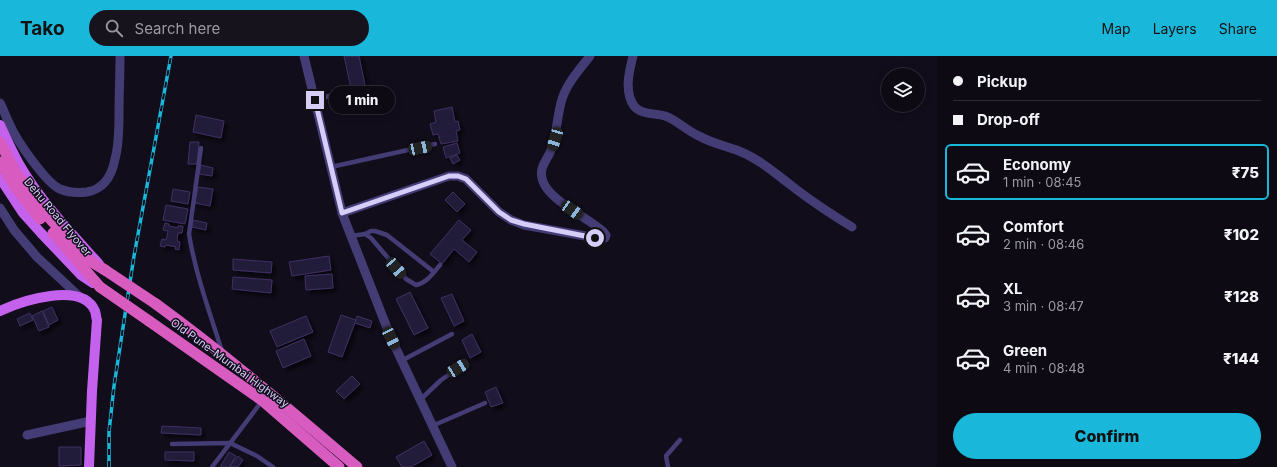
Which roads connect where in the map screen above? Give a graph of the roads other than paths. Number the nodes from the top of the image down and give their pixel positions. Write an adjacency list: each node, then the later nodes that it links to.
1 (120, 56): 7 (street)
2 (304, 56): 6 (street)
3 (590, 56): 16 (street)
4 (633, 56): 17 (street)
5 (351, 90): 6 (lane)
6 (315, 100): 13 (street)
7 (0, 103)
8 (0, 125): 22 (main road)
9 (0, 142): 20 (highway, Dehu Road Flyover)
10 (435, 144): 13 (lane)
11 (201, 148): 30 (lane)
12 (0, 162): 20 (highway, Dehu Road Flyover)
13 (331, 166): 16 (street)
14 (0, 178): 24 (main road)
15 (0, 208): 25 (street)
16 (342, 213): 19 (street)
17 (852, 227)
18 (365, 234): 19 (lane); 23 (lane); 23 (lane)
19 (350, 236): 31 (street)
20 (84, 262): 22 (highway, Dehu Road Flyover); 24 (highway, Dehu Road Flyover)
21 (440, 265): 23 (lane)
22 (105, 270): 26 (highway, Dehu Road Flyover, bridge)
23 (434, 272)
24 (100, 287): 33 (highway, Old Pune–Mumbai Highway, bridge)
25 (81, 298): 27 (main road); 36 (main road)
26 (156, 304): 30 (highway, Old Pune–Mumbai Highway)
27 (5, 307): 28 (main road)
28 (0, 311)
29 (452, 334): 31 (lane)
30 (224, 355): 33 (highway, Old Pune–Mumbai Highway)
31 (402, 361): 34 (street)
32 (466, 363): 34 (lane)
33 (266, 396): 40 (lane); 45 (highway, Old Pune–Mumbai Highway); 46 (highway, Old Pune–Mumbai Highway)
34 (420, 400): 37 (street)
35 (485, 403): 37 (lane)
36 (91, 421): 38 (street); 42 (main road)
37 (432, 426): 47 (street)
38 (27, 435)
39 (680, 440): 48 (lane)
40 (230, 443): 41 (lane); 43 (lane); 44 (lane)
41 (172, 444)
42 (89, 467)
43 (212, 467)
44 (273, 467)
45 (339, 467)
46 (357, 467)
47 (452, 467)
48 (668, 467)

